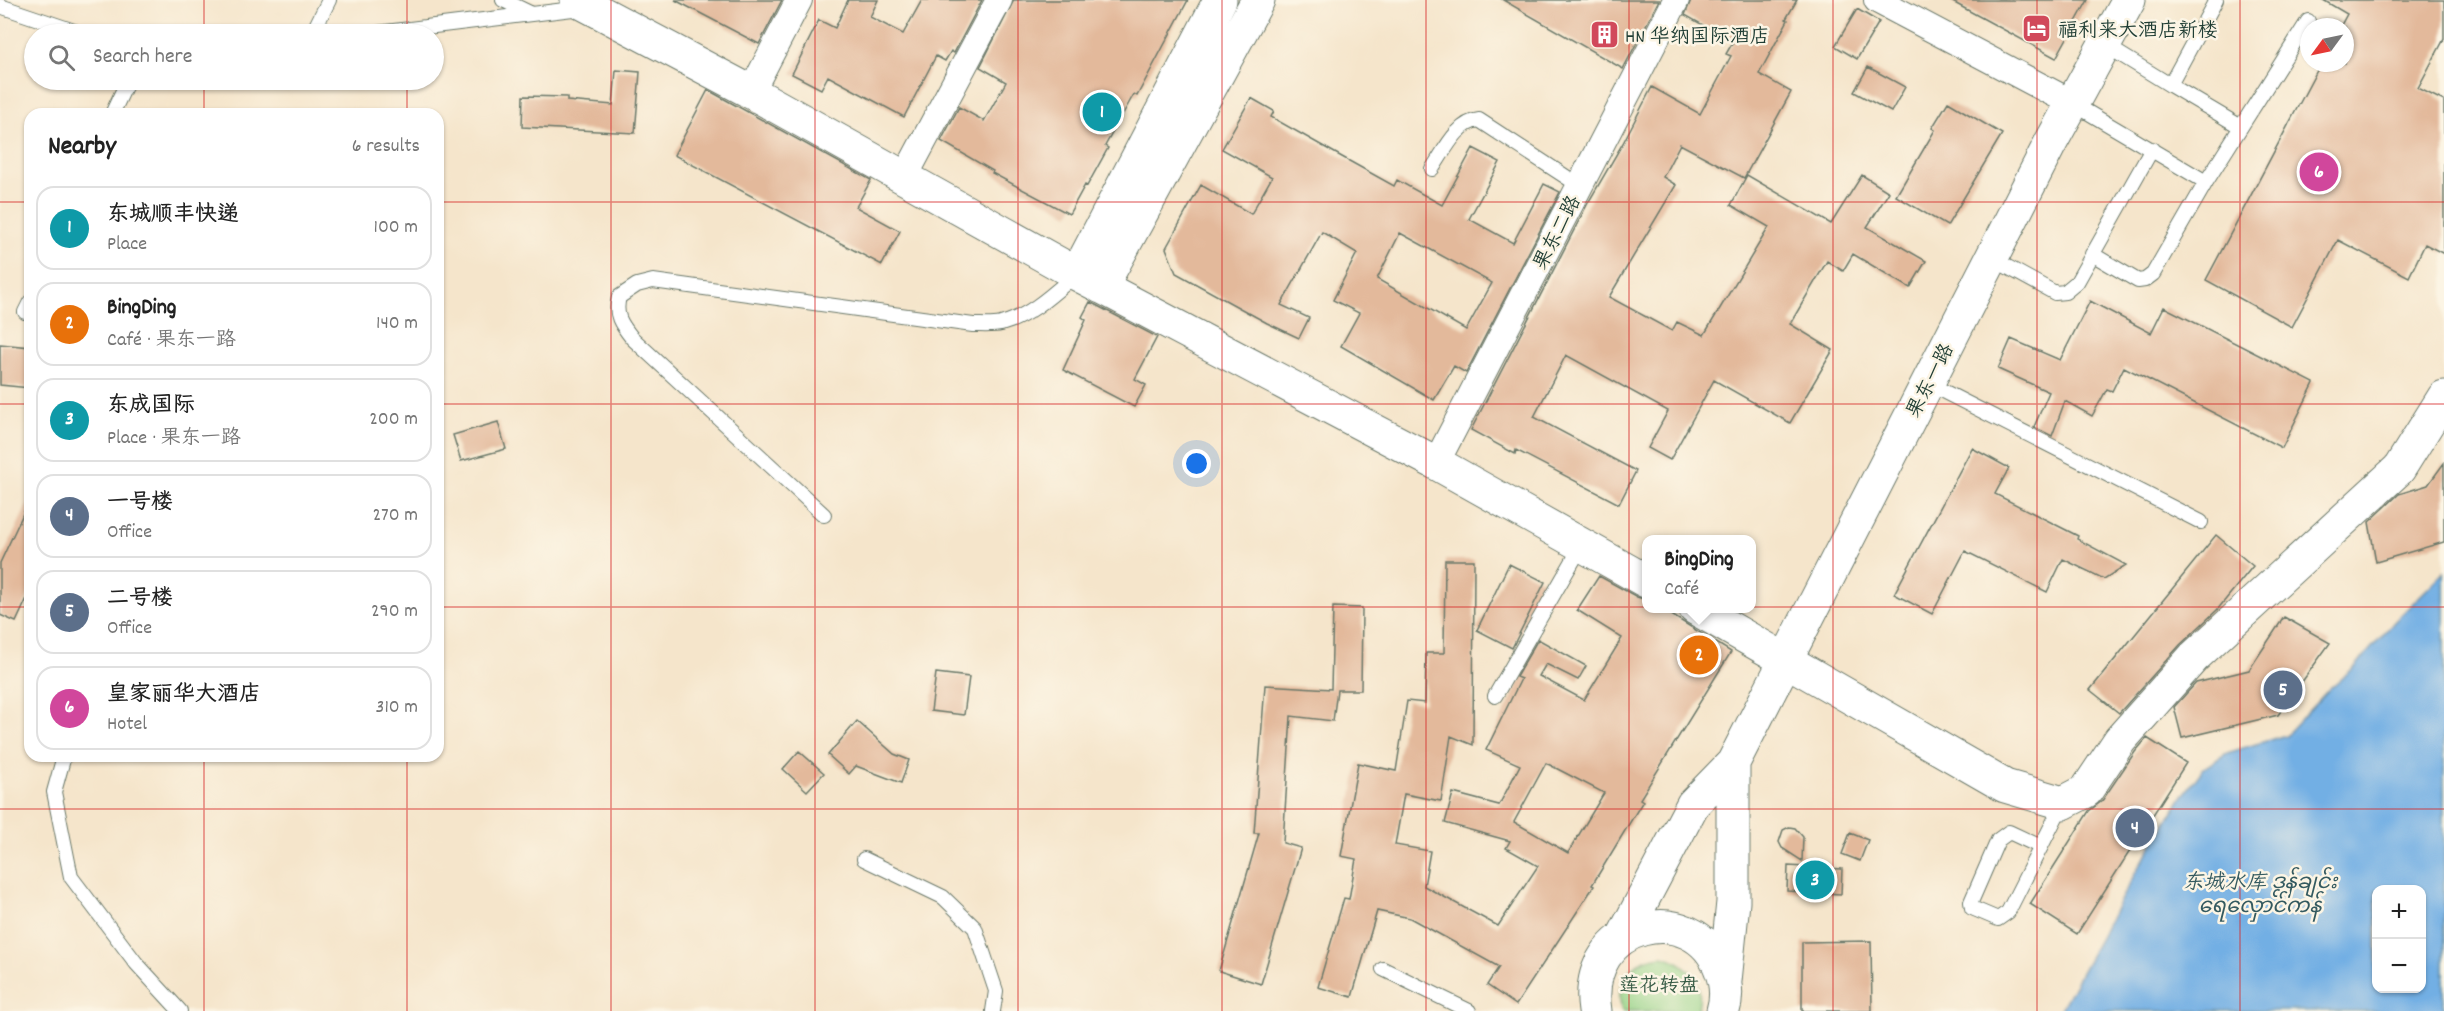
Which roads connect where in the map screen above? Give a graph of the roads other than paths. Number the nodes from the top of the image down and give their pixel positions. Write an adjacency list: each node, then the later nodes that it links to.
1 (329, 0): 15 (lane)
2 (503, 0): 13 (lane)
3 (799, 0): 21 (street)
4 (999, 0): 27 (street)
5 (1220, 0): 32 (street)
6 (1258, 0): 32 (street)
7 (1676, 0): 29 (street, 果东二路)
8 (1876, 0): 22 (street)
9 (2129, 0): 18 (street, 果东一路)
10 (2216, 0): 19 (lane)
11 (588, 2): 13 (lane); 21 (street)
12 (0, 6): 14 (lane)
13 (532, 14): 16 (lane)
14 (53, 24)
15 (317, 24)
16 (444, 25)
17 (2300, 34): 24 (lane)
18 (2105, 45): 19 (lane); 22 (street, 果东一路)
19 (2170, 85): 24 (lane)
20 (123, 90): 23 (lane)
21 (751, 92): 27 (street)
22 (2072, 103): 25 (lane); 31 (street, 果东一路)
23 (115, 108)
24 (2241, 127): 28 (lane)
25 (2152, 149): 28 (lane); 30 (lane)
26 (1432, 169): 29 (lane)
27 (904, 178): 32 (street)
28 (2206, 182): 30 (lane)
29 (1580, 186): 35 (street, 果东二路)
30 (2092, 254): 31 (lane)
31 (1991, 258): 33 (street, 果东一路)
32 (1089, 280): 35 (street); 36 (lane)
33 (1927, 383): 37 (lane); 41 (street, 果东一路)
34 (2444, 397): 45 (street)
35 (1436, 464): 38 (street)
36 (824, 515)
37 (2201, 522)
38 (1582, 545): 39 (street); 42 (lane)
39 (1642, 578)
40 (1702, 613): 41 (street)
41 (1786, 659): 44 (street, 果东一路); 45 (street)
42 (1495, 696)
43 (62, 762): 52 (lane)
44 (1734, 762): 48 (street); 50 (street)
45 (2063, 803): 46 (lane)
46 (2041, 846): 46 (lane)
47 (864, 859): 53 (lane)
48 (1623, 937): 50 (street); 51 (street)
49 (1383, 969): 54 (lane)
50 (1724, 996)
51 (1592, 1008)
52 (180, 1011)
53 (993, 1011)
54 (1469, 1011)

